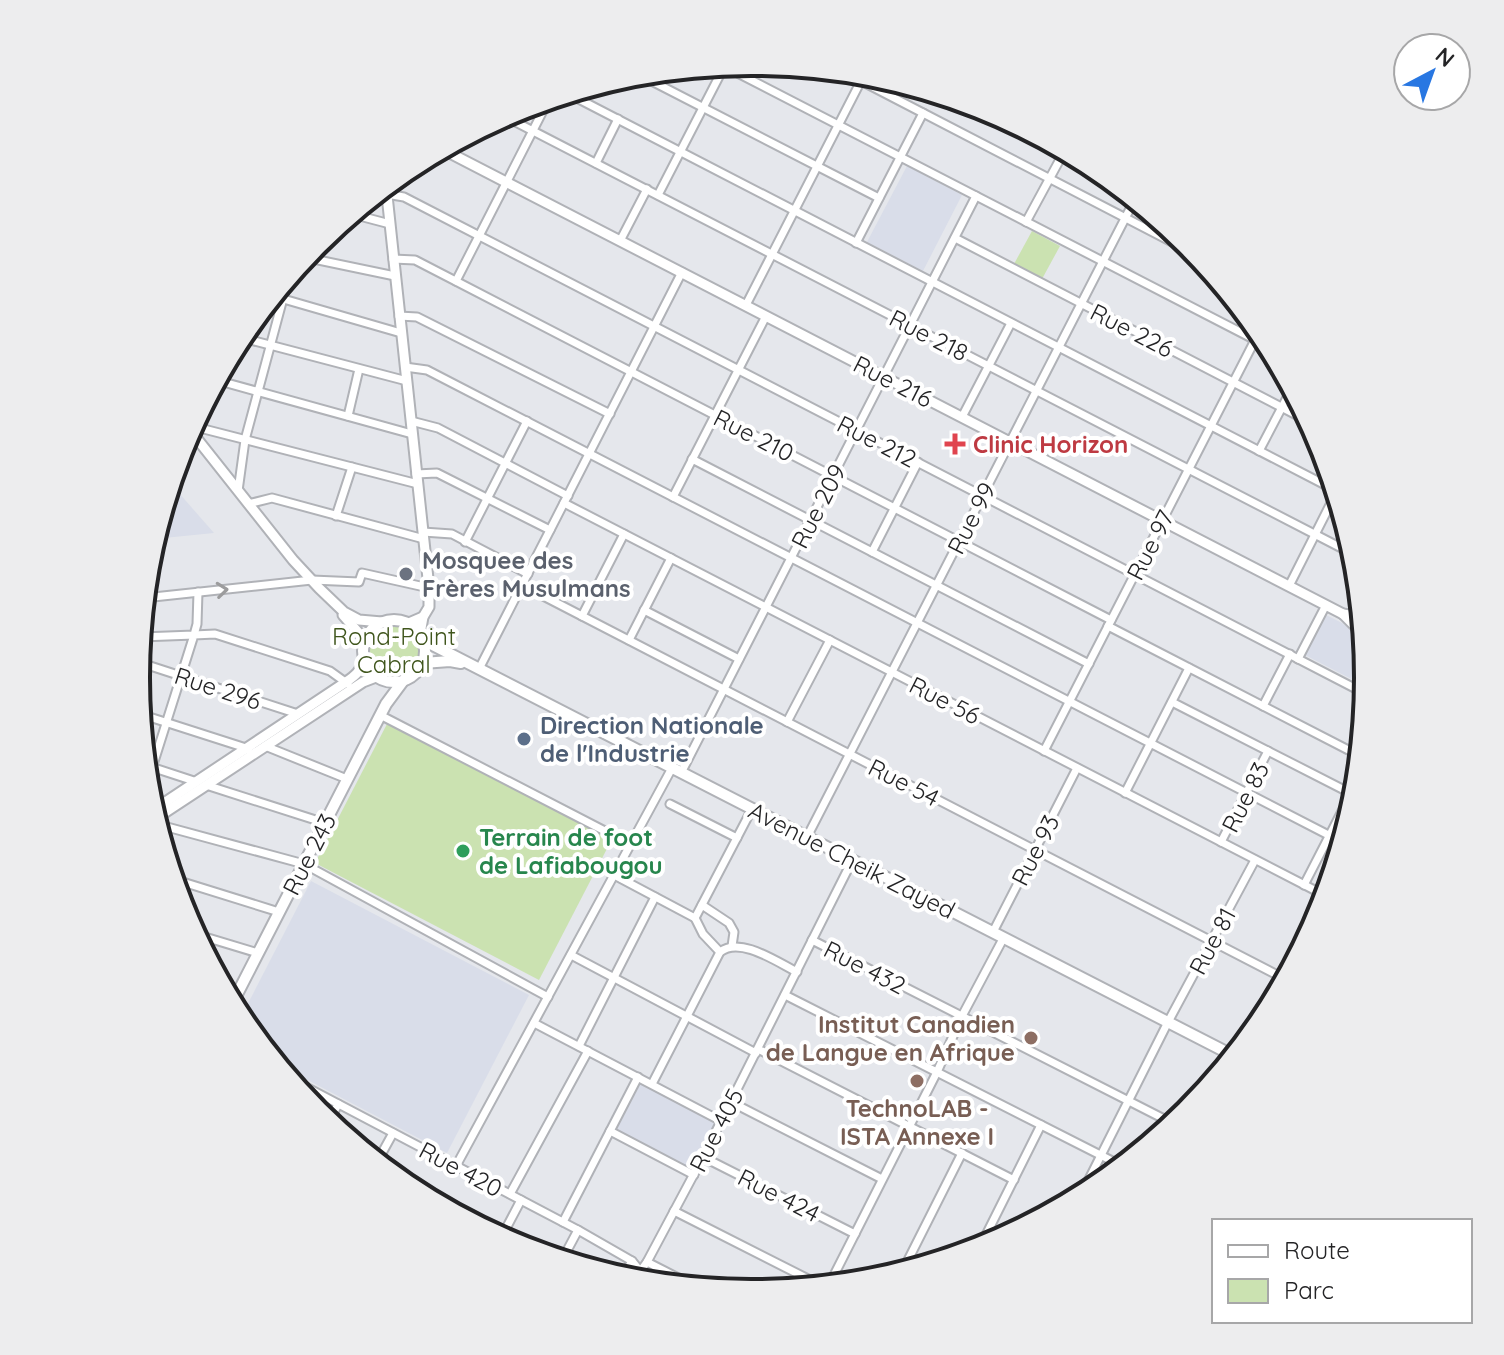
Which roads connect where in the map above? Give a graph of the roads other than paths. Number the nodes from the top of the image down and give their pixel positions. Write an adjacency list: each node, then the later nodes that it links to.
1 (745, 76): 12 (street)
2 (718, 77): 7 (street)
3 (657, 84): 7 (street)
4 (858, 86): 12 (street)
5 (888, 92): 8 (street)
6 (582, 101): 10 (street)
7 (703, 108): 14 (street); 19 (street)
8 (923, 113): 16 (street); 20 (street)
9 (541, 115): 13 (street)
10 (618, 119): 14 (street); 18 (street)
11 (519, 123): 13 (street, Rue 218)
12 (838, 125): 16 (street); 19 (street)
13 (533, 130): 18 (street, Rue 218); 21 (street)
14 (680, 152): 24 (street); 29 (street)
15 (454, 155): 21 (street, Rue 216)
16 (901, 157): 25 (street); 26 (street)
17 (1059, 161): 20 (street)
18 (596, 163): 22 (street, Rue 218)
19 (817, 166): 26 (street); 29 (street)
20 (1049, 180): 31 (street); 32 (street)
21 (507, 182): 34 (street); 37 (street, Rue 216)
22 (647, 189): 24 (street, Rue 218); 37 (street)
23 (395, 194): 34 (street, Rue 212)
24 (658, 195): 39 (street, Rue 218)
25 (976, 196): 32 (street); 36 (street, Rue 209)
26 (879, 198): 38 (street)
27 (387, 199): 33 (street)
28 (1130, 209): 31 (street, Rue 99)
29 (794, 211): 38 (street); 39 (street)
30 (365, 217): 33 (street)
31 (1125, 218): 35 (street); 42 (street, Rue 99)
32 (1026, 222): 42 (street)
33 (390, 224): 40 (street)
34 (479, 235): 45 (street); 55 (street, Rue 212)
35 (1161, 236)
36 (955, 238): 46 (street, Rue 209); 49 (street, Rue 226)
37 (620, 241): 43 (street, Rue 216)
38 (856, 243): 46 (street)
39 (772, 254): 50 (street); 54 (street, Rue 218)
40 (393, 259): 44 (street); 45 (street, Rue 210)
41 (319, 260): 44 (street)
42 (1103, 261): 49 (street, Rue 99); 57 (street)
43 (682, 272): 50 (street, Rue 216); 55 (street)
44 (395, 276): 51 (street)
45 (456, 281): 66 (street, Rue 210)
46 (932, 282): 53 (street); 54 (street, Rue 209)
47 (285, 299): 56 (street)
48 (282, 303): 60 (street)
49 (1081, 304): 61 (street, Rue 99); 69 (street, Rue 226)
50 (746, 305): 52 (street, Rue 216)
51 (399, 316): 56 (street); 76 (street)
52 (766, 316): 65 (street); 67 (street, Rue 216)
53 (1011, 323): 61 (street); 62 (street)
54 (910, 325): 62 (street, Rue 218); 67 (street, Rue 209)
55 (655, 326): 65 (street, Rue 212); 66 (street)
56 (401, 333): 63 (street)
57 (1247, 336)
58 (254, 341): 60 (street)
59 (1253, 344): 69 (street, Rue 97)
60 (270, 345): 64 (street); 72 (street)
61 (1059, 347): 71 (street, Rue 99); 82 (street)
62 (989, 366): 71 (street, Rue 218); 79 (street)
63 (405, 367): 68 (street); 81 (street)
64 (359, 369): 68 (street); 78 (street)
65 (738, 369): 77 (street); 83 (street, Rue 212)
66 (631, 372): 76 (street); 77 (street, Rue 210)
67 (884, 377): 79 (street, Rue 216); 83 (street, Rue 209)
68 (407, 381): 80 (street)
69 (1233, 382): 74 (street, Rue 226); 82 (street, Rue 97)
70 (228, 383): 72 (street)
71 (1036, 391): 88 (street, Rue 99); 95 (street, Rue 218)
72 (258, 392): 78 (street); 87 (street)
73 (1285, 400): 74 (street)
74 (1282, 407): 75 (street, Rue 226); 89 (street)
75 (1292, 412)
76 (610, 414): 90 (street)
77 (715, 415): 91 (street); 96 (street, Rue 210)
78 (348, 416): 85 (street)
79 (962, 417): 88 (street, Rue 216)
80 (411, 421): 85 (street); 93 (street, Rue 56)
81 (527, 421): 90 (street); 93 (street)
82 (1211, 426): 89 (street); 95 (street, Rue 97)
83 (856, 430): 92 (street, Rue 212); 96 (street, Rue 209)
84 (204, 431): 87 (street)
85 (412, 434): 97 (street)
86 (200, 439): 99 (street)
87 (245, 440): 94 (street); 99 (street)
88 (1010, 442): 100 (street, Rue 99); 109 (street, Rue 216)
89 (1259, 451): 98 (street)
90 (589, 454): 101 (street); 103 (street)
91 (692, 459): 101 (street); 108 (street)
92 (918, 462): 100 (street, Rue 212); 106 (street)
93 (506, 463): 102 (street); 103 (street, Rue 56)
94 (352, 467): 97 (street); 107 (street)
95 (1189, 469): 109 (street, Rue 97); 112 (street, Rue 218)
96 (833, 476): 106 (street, Rue 210); 108 (street, Rue 209)
97 (417, 479): 102 (street); 113 (street)
98 (1322, 485)
99 (238, 491): 104 (street)
100 (983, 496): 114 (street, Rue 99); 121 (street, Rue 212)
101 (673, 497): 119 (street)
102 (488, 499): 110 (street); 115 (street)
103 (566, 499): 110 (street); 111 (street, Rue 56)
104 (248, 504): 107 (street); 122 (street)
105 (1329, 507): 112 (street)
106 (895, 508): 114 (street, Rue 210); 117 (street)
107 (336, 516): 113 (street)
108 (810, 520): 117 (street); 119 (street, Rue 209)
109 (1162, 520): 121 (street, Rue 97); 125 (street, Rue 216)
110 (550, 530): 120 (street)
111 (624, 534): 118 (street, Rue 56); 134 (street)
112 (1315, 534): 116 (street, Rue 218); 125 (street)
113 (423, 536): 115 (street); 126 (street)
114 (959, 541): 124 (street, Rue 99); 140 (street, Rue 210)
115 (465, 542): 120 (street)
116 (1339, 546)
117 (872, 552): 124 (street)
118 (671, 558): 130 (street, Rue 56); 131 (street)
119 (791, 558): 130 (street, Rue 209); 139 (street)
120 (528, 574): 123 (street)
121 (1135, 574): 140 (street, Rue 97); 147 (street, Rue 212)
122 (315, 584): 126 (street); 127 (street, one-way to 122); 137 (street); 144 (street)
123 (522, 585): 134 (street, Rue 54); 153 (street)
124 (937, 585): 139 (street, Rue 99); 151 (street)
125 (1289, 586): 129 (street, Rue 216)
126 (429, 588): 135 (street)
127 (198, 592): 128 (street); 141 (street)
128 (156, 597)
129 (1326, 605): 132 (street, Rue 216); 147 (street)
130 (766, 607): 146 (street, Rue 56); 148 (street, Rue 209)
131 (644, 610): 145 (street); 148 (street)
132 (1343, 614): 133 (street); 136 (street)
133 (1350, 615)
134 (582, 616): 145 (street, Rue 54)
135 (423, 617): 138 (street); 143 (street)
136 (1350, 621)
137 (382, 622): 138 (main road); 144 (main road)
138 (409, 623): 143 (main road)
139 (917, 623): 155 (street, Rue 99); 162 (street)
140 (1110, 623): 151 (street, Rue 97); 154 (street, Rue 210)
141 (194, 635): 142 (street); 156 (street); 159 (street)
142 (152, 637)
143 (422, 637): 150 (main road); 153 (main road, Avenue Cheik Zayed)
144 (364, 639): 149 (main road)
145 (629, 640): 161 (street, Rue 54)
146 (830, 640): 155 (street, Rue 56); 169 (street)
147 (1294, 656): 160 (street, Rue 212); 164 (street)
148 (739, 659): 161 (street, Rue 209)
149 (364, 660): 157 (main road); 159 (street)
150 (423, 663): 153 (main road, Avenue Cheik Zayed); 158 (main road)
151 (1089, 664): 162 (street, Rue 97)
152 (151, 666): 156 (street, Rue 296)
153 (474, 667): 180 (main road, Avenue Cheik Zayed)
154 (1189, 668): 163 (street); 164 (street, Rue 210)
155 (892, 672): 175 (street, Rue 56); 177 (street, Rue 99)
156 (180, 676): 166 (street, Rue 296); 168 (street)
157 (378, 677): 158 (main road); 159 (street); 165 (main road)
158 (403, 681): 165 (main road, Rue 243)
159 (349, 686): 166 (street); 171 (street)
160 (1354, 687)
161 (724, 689): 169 (street, Rue 54); 180 (street, Rue 209)
162 (1069, 702): 170 (street); 175 (street, Rue 97)
163 (1172, 702): 170 (street); 176 (street)
164 (1263, 706): 173 (street, Rue 210)
165 (383, 710): 181 (main road, Rue 243); 198 (street)
166 (298, 714): 174 (street)
167 (152, 718): 168 (street)
168 (166, 722): 172 (street); 174 (street)
169 (787, 722): 177 (street, Rue 54)
170 (1151, 743): 185 (street); 186 (street)
171 (265, 746): 174 (street); 181 (street)
172 (155, 750)
173 (1349, 750)
174 (249, 751): 182 (street); 183 (street)
175 (1044, 751): 178 (street, Rue 56)
176 (1268, 751): 184 (street); 186 (street, Rue 83)
177 (850, 754): 195 (street, Rue 99); 199 (street, Rue 54)
178 (1077, 768): 185 (street, Rue 56); 199 (street, Rue 93)
179 (158, 769): 182 (street)
180 (676, 770): 189 (main road, Avenue Cheik Zayed); 198 (street, Rue 209)
181 (347, 779): 191 (main road, Rue 243)
182 (194, 781): 187 (street)
183 (206, 785): 190 (street); 191 (street)
184 (1343, 789)
185 (1125, 793): 197 (street, Rue 56)
186 (1247, 793): 194 (street); 197 (street, Rue 83)
187 (164, 803)
188 (670, 804): 196 (street)
189 (752, 809): 195 (main road, Avenue Cheik Zayed); 196 (street)
190 (166, 814)
191 (325, 823): 202 (main road, Rue 243)
192 (169, 825): 202 (street)
193 (1334, 829): 194 (street)
194 (1330, 836): 205 (street)
195 (807, 837): 200 (main road, Avenue Cheik Zayed)
196 (737, 838): 208 (street)
197 (1221, 842): 201 (street, Rue 56)
198 (630, 844): 203 (street, Rue 209)
199 (1035, 850): 211 (street, Rue 93); 215 (street, Rue 54)
200 (853, 859): 211 (main road, Avenue Cheik Zayed); 214 (street, Rue 405)
201 (1255, 860): 205 (street, Rue 56); 215 (street, Rue 81)
202 (304, 864): 209 (main road, Rue 243); 225 (street)
203 (614, 875): 207 (street); 219 (street, Rue 209)
204 (187, 885): 209 (street)
205 (1304, 885): 206 (street, Rue 56)
206 (1315, 890)
207 (655, 897): 210 (street); 222 (street)
208 (702, 905): 210 (street); 216 (street)
209 (279, 912): 218 (main road, Rue 243)
210 (695, 918): 217 (street)
211 (993, 932): 212 (main road, Avenue Cheik Zayed)
212 (1004, 937): 227 (street); 228 (main road, Avenue Cheik Zayed)
213 (210, 939): 218 (street)
214 (812, 940): 220 (street, Rue 405); 227 (street, Rue 432)
215 (1212, 942): 221 (street, Rue 54); 228 (street, Rue 81)
216 (732, 946): 217 (street); 220 (street)
217 (720, 952): 226 (street)
218 (258, 953): 223 (main road, Rue 243)
219 (571, 955): 222 (street); 225 (street, Rue 209)
220 (797, 972): 224 (street, Rue 405)
221 (1275, 974)
222 (614, 977): 226 (street); 230 (street)
223 (238, 989)
224 (785, 995): 232 (street, Rue 405); 234 (street)
225 (548, 997): 229 (street, Rue 209)
226 (687, 1016): 232 (street); 236 (street)
227 (962, 1016): 234 (street); 238 (street, Rue 432)
228 (1168, 1022): 233 (main road, Avenue Cheik Zayed); 238 (street, Rue 81)
229 (534, 1023): 230 (street); 253 (street, Rue 209)
230 (579, 1046): 231 (street)
231 (588, 1051): 235 (street); 258 (street)
232 (757, 1051): 239 (street, Rue 405); 245 (street)
233 (1224, 1051)
234 (937, 1072): 244 (street); 245 (street)
235 (638, 1077): 236 (street); 246 (street)
236 (652, 1084): 243 (street)
237 (318, 1093): 240 (street, Rue 420)
238 (1128, 1101): 242 (street, Rue 432); 250 (street, Rue 81)
239 (731, 1102): 243 (street, Rue 405); 256 (street)
240 (338, 1104): 241 (street); 247 (street, Rue 420)
241 (335, 1111)
242 (1162, 1118)
243 (721, 1121): 251 (street, Rue 405)
244 (1041, 1125): 250 (street); 257 (street)
245 (909, 1126): 249 (street); 256 (street)
246 (610, 1131): 255 (street); 261 (street)
247 (393, 1133): 248 (street); 253 (street, Rue 420)
248 (382, 1152)
249 (962, 1153): 257 (street); 267 (street)
250 (1101, 1155): 252 (street); 254 (street, Rue 81)
251 (703, 1157): 255 (street, Rue 405); 265 (street, Rue 424)
252 (1111, 1160)
253 (456, 1166): 258 (street, Rue 420)
254 (1091, 1174)
255 (694, 1175): 260 (street, Rue 405)
256 (882, 1179): 265 (street)
257 (1014, 1180): 264 (street)
258 (510, 1194): 259 (street, Rue 420)
259 (521, 1200): 261 (street, Rue 420); 262 (street)
260 (674, 1211): 269 (street, Rue 405); 275 (street)
261 (563, 1222): 263 (street, Rue 420)
262 (507, 1226)
263 (578, 1230): 266 (street); 268 (street, Rue 420)
264 (989, 1230)
265 (855, 1234): 274 (street)
266 (567, 1250)
267 (909, 1259)
268 (632, 1261): 270 (street); 271 (street, Rue 420)
269 (647, 1262): 272 (street, Rue 405); 273 (street)
270 (629, 1266)
271 (639, 1268)
272 (642, 1268)
273 (669, 1273)
274 (835, 1273)
275 (804, 1277)

